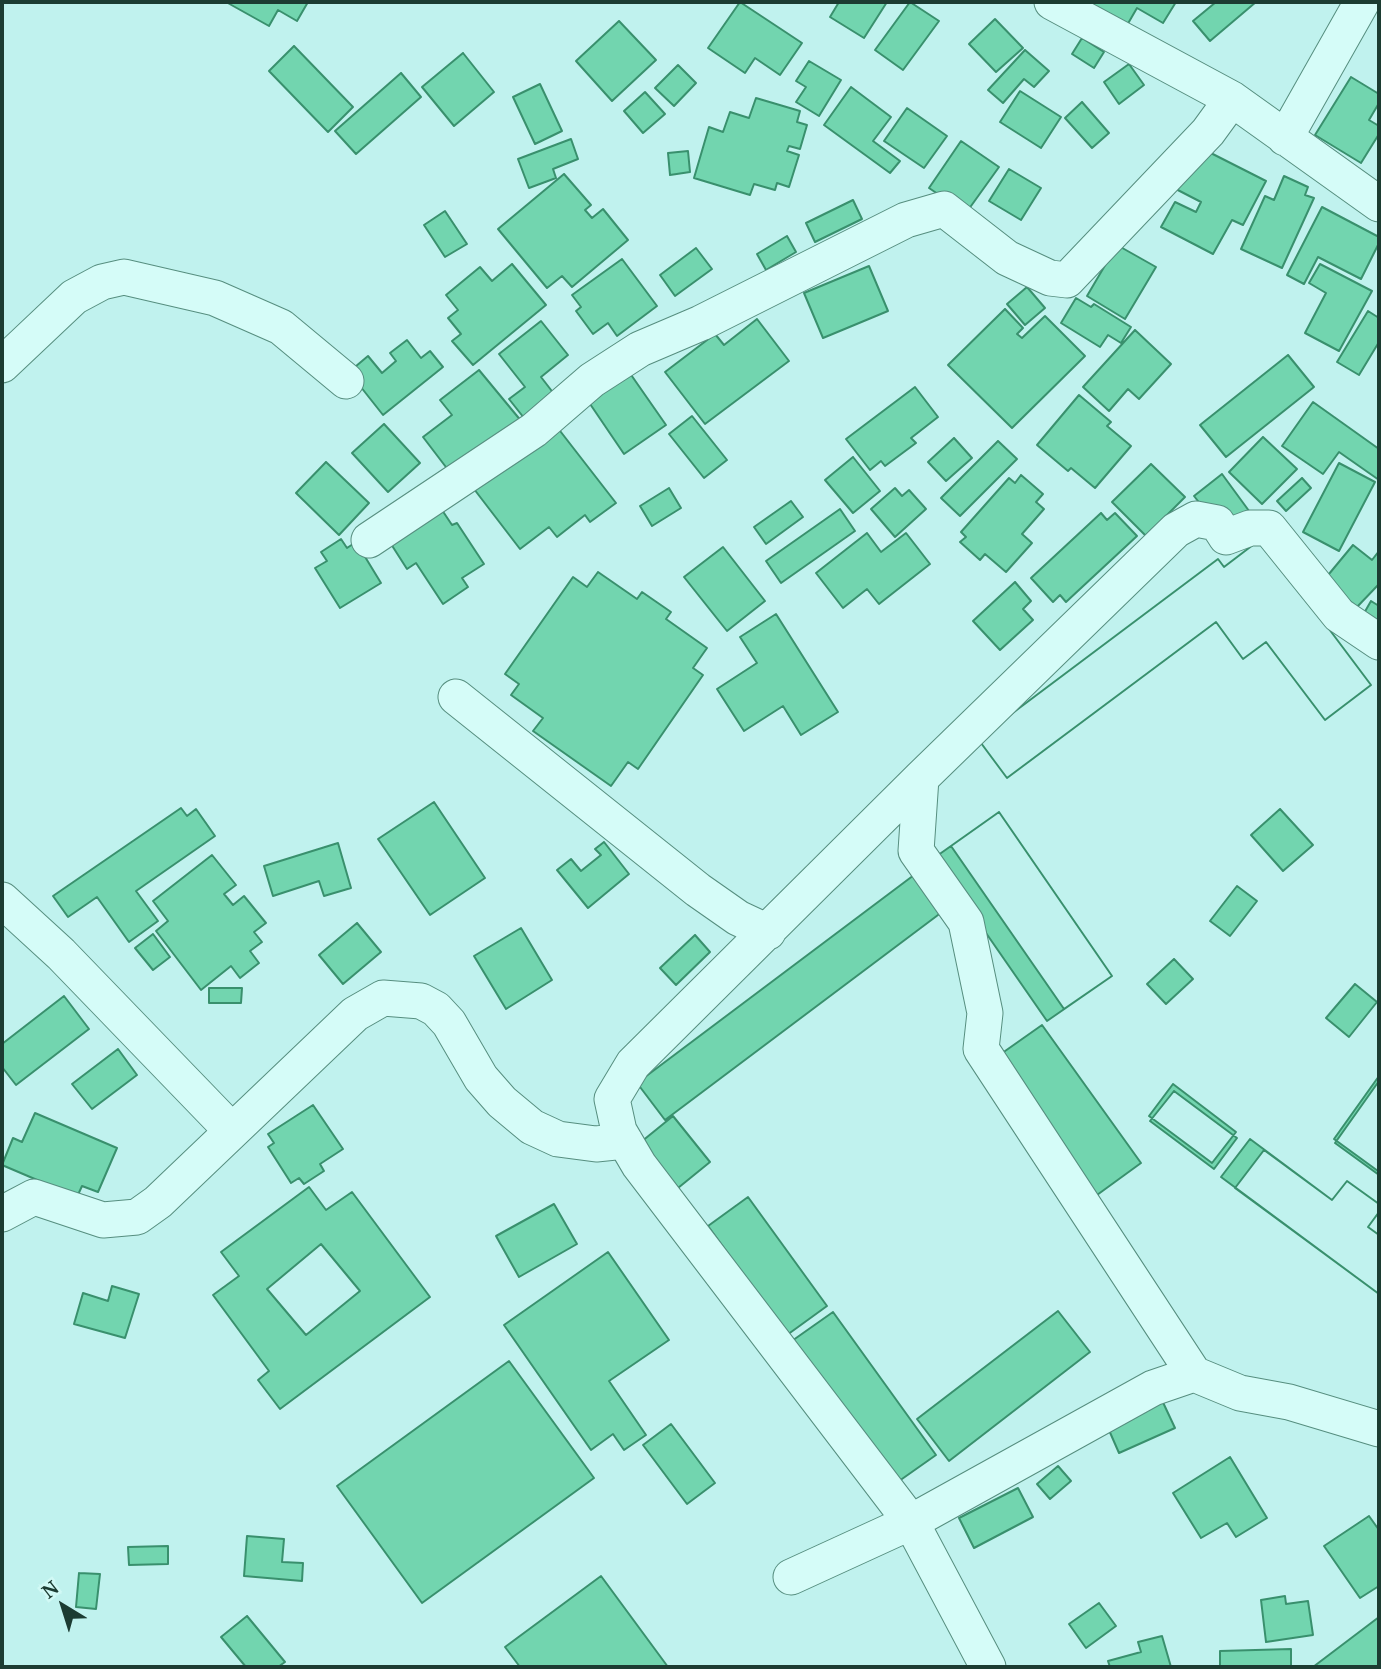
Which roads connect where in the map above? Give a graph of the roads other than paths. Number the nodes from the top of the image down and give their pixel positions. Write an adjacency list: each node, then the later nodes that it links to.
1 (1052, 2): 3 (street)
2 (1362, 2): 4 (street)
3 (1232, 99): 4 (street); 8 (street)
4 (1285, 138): 5 (street)
5 (1379, 204)
6 (2, 365): 7 (street)
7 (346, 381)
8 (369, 540)
9 (1379, 642): 11 (street)
10 (456, 697): 13 (street)
11 (921, 778): 13 (street); 17 (street)
12 (2, 900): 14 (street)
13 (768, 932): 15 (street)
14 (232, 1131): 15 (street); 16 (street)
15 (625, 1141): 19 (street)
16 (2, 1214)
17 (1194, 1374): 18 (street); 19 (street)
18 (1379, 1429)
19 (911, 1522): 20 (street); 21 (street)
20 (791, 1577)
21 (988, 1667)

